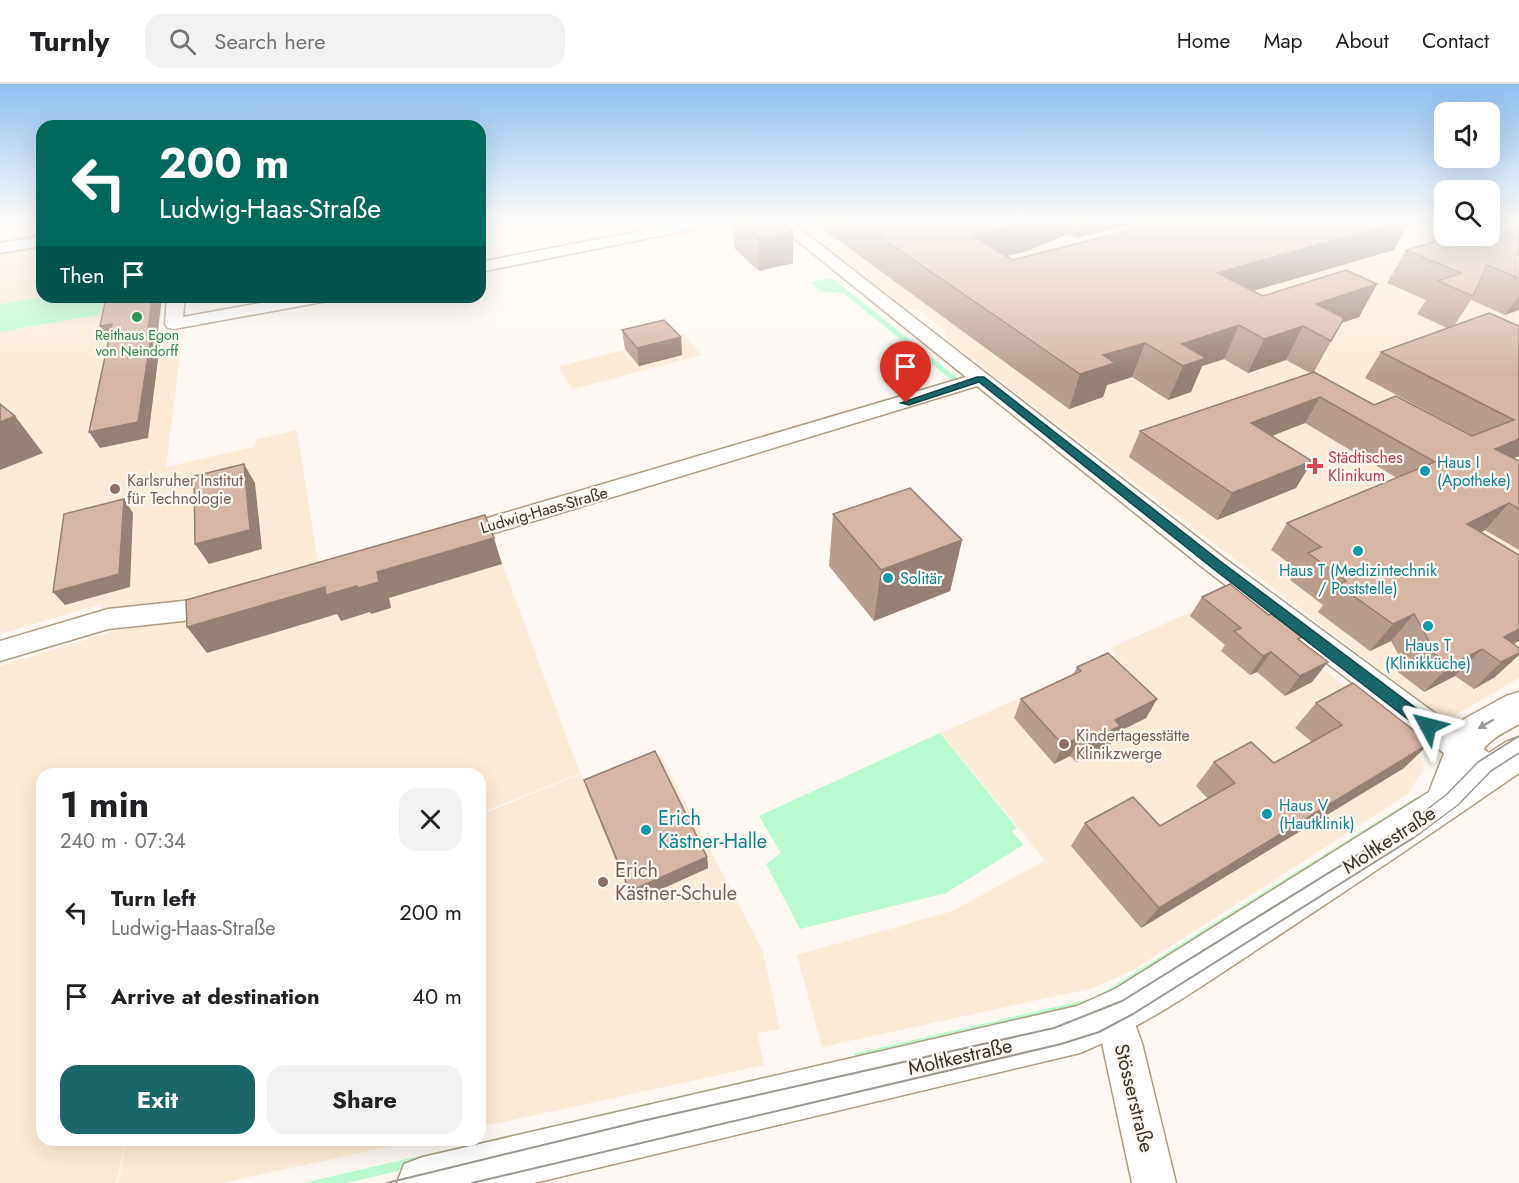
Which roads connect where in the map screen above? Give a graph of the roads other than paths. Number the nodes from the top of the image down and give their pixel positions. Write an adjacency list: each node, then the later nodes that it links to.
1 (845, 272): 4 (street)
2 (176, 303): 3 (street)
3 (289, 303)
4 (981, 379): 5 (street, Ludwig-Haas-Straße); 9 (street)
5 (434, 543)
6 (252, 596): 7 (street)
7 (0, 651)
8 (1519, 706): 9 (main road, Moltkestraße, one-way to 9)
9 (1491, 759): 10 (main road, Moltkestraße)
10 (1112, 1014): 11 (main road, Moltkestraße); 12 (street, Stösserstraße)
11 (423, 1183)
12 (1154, 1183)

